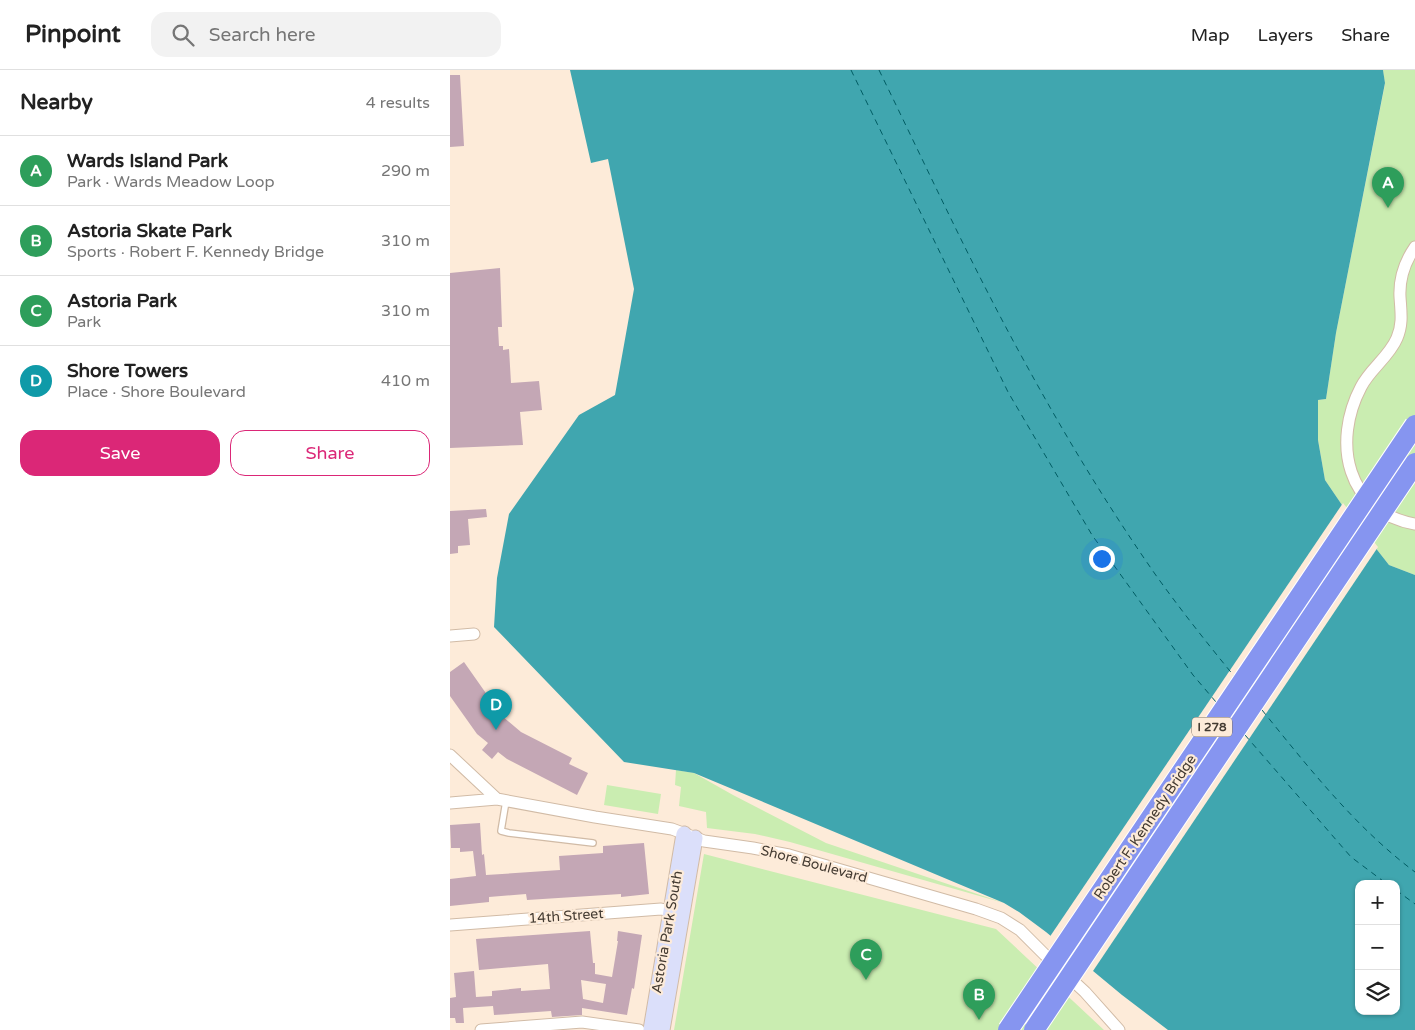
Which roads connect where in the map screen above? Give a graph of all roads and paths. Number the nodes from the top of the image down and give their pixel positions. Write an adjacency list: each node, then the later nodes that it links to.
1 (1415, 248): 4 (street)
2 (1415, 425): 18 (highway, Robert F. Kennedy Bridge / I 278, bridge)
3 (1415, 463): 19 (highway, Robert F. Kennedy Bridge / I 278, bridge)
4 (1415, 524)
5 (474, 634): 6 (street)
6 (450, 636)
7 (450, 755): 8 (street)
8 (502, 800): 9 (street, Shore Boulevard); 10 (street, Shore Boulevard); 11 (lane)
9 (450, 803)
10 (694, 838): 12 (street, Astoria Park South); 20 (street, Shore Boulevard)
11 (593, 844)
12 (676, 912): 13 (street, 14th Street); 16 (street, Astoria Park South); 17 (street, Astoria Park South)
13 (450, 925)
14 (481, 1030): 15 (street)
15 (639, 1030)
16 (650, 1030)
17 (662, 1030)
18 (1008, 1030)
19 (1034, 1030)
20 (1119, 1030)

